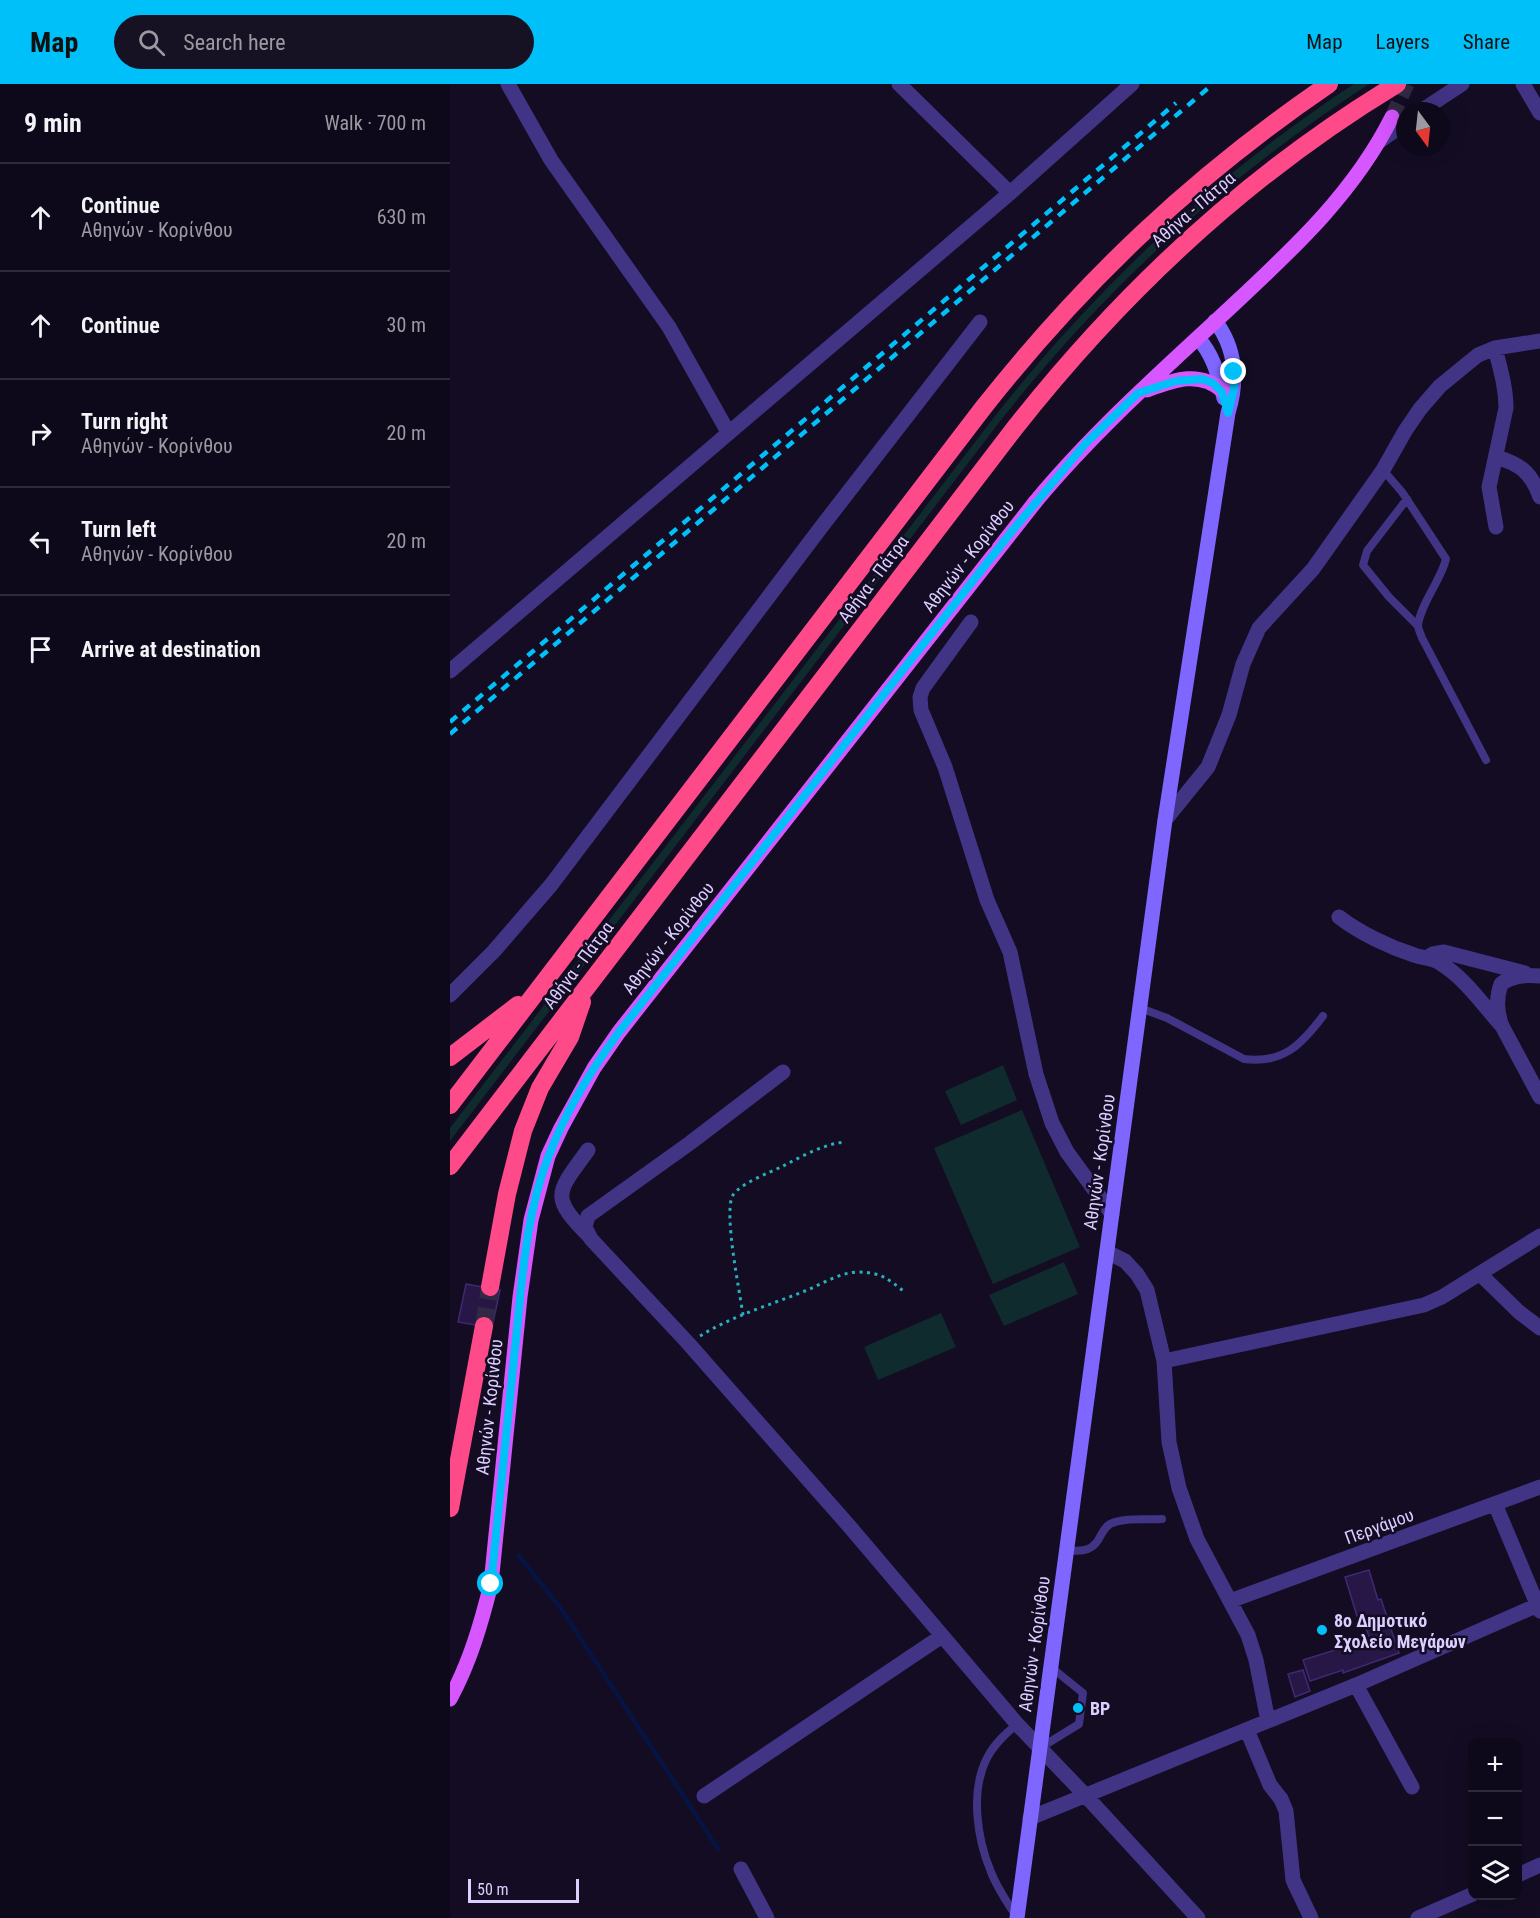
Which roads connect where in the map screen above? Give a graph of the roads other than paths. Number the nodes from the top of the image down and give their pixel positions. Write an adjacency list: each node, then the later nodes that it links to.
1 (508, 84): 20 (street)
2 (899, 84): 11 (street)
3 (1132, 84): 11 (street)
4 (1329, 84): 35 (highway, Αθήνα - Πάτρα)
5 (1397, 84): 34 (highway, Αθήνα - Πάτρα)
6 (1462, 84): 8 (street)
7 (1523, 84): 9 (street)
8 (1435, 102)
9 (1540, 112)
10 (1396, 122): 12 (main road, Αθηνών - Κορίνθου)
11 (1010, 193): 20 (street)
12 (1215, 321): 14 (main road, Αθηνών - Κορίνθου); 19 (main road, Αθηνών - Κορίνθου)
13 (980, 322): 36 (street)
14 (1198, 338): 17 (main road, Αθηνών - Κορίνθου); 18 (main road, Αθηνών - Κορίνθου)
15 (1540, 341): 16 (street)
16 (1494, 348): 21 (street); 22 (street)
17 (1222, 392): 18 (main road); 19 (main road, Αθηνών - Κορίνθου)
18 (1138, 393): 65 (main road, Αθηνών - Κορίνθου)
19 (1228, 413): 30 (main road, Αθηνών - Κορίνθου)
20 (728, 432): 28 (street)
21 (1496, 457): 23 (street); 25 (street)
22 (1383, 470): 24 (lane); 30 (street)
23 (1540, 497)
24 (1407, 499): 27 (lane); 27 (lane)
25 (1496, 526)
26 (971, 622): 46 (street)
27 (1418, 626): 29 (lane)
28 (450, 671)
29 (1486, 760)
30 (1165, 820): 37 (main road, Αθηνών - Κορίνθου)
31 (1339, 917): 32 (street)
32 (1426, 958): 33 (street); 39 (street)
33 (1537, 976): 39 (street)
34 (588, 986): 45 (highway, Αθήνα - Πάτρα); 51 (highway)
35 (540, 987): 40 (highway); 43 (highway, Αθήνα - Πάτρα)
36 (450, 995)
37 (1140, 1008): 38 (lane); 46 (main road, Αθηνών - Κορίνθου)
38 (1323, 1016)
39 (1502, 1026): 42 (street)
40 (450, 1057)
41 (783, 1072): 48 (street)
42 (1540, 1097)
43 (450, 1105)
44 (588, 1150): 48 (street)
45 (450, 1166)
46 (1112, 1214): 49 (main road, Αθηνών - Κορίνθου)
47 (1540, 1236): 50 (street)
48 (591, 1239): 62 (street)
49 (1107, 1252): 54 (street); 59 (main road, Αθηνών - Κορίνθου)
50 (1480, 1274): 53 (street); 54 (street)
51 (490, 1287)
52 (484, 1326): 57 (highway)
53 (1540, 1328)
54 (1164, 1361): 60 (street)
55 (1540, 1487): 56 (street, Περγάμου)
56 (1495, 1504): 60 (street, Περγάμου); 61 (street)
57 (450, 1508)
58 (1162, 1520): 59 (lane)
59 (1066, 1551): 63 (main road, Αθηνών - Κορίνθου)
60 (1230, 1601): 66 (street)
61 (1539, 1607): 64 (street)
62 (942, 1636): 67 (street); 72 (street)
63 (1051, 1667): 69 (main road, Αθηνών - Κορίνθου); 69 (lane)
64 (1356, 1685): 66 (street); 70 (street)
65 (450, 1699)
66 (1268, 1721): 68 (street)
67 (1017, 1724): 69 (street); 79 (lane)
68 (1247, 1730): 71 (street); 81 (street)
69 (1039, 1748): 71 (street); 73 (main road, Αθηνών - Κορίνθου)
70 (1412, 1787)
71 (1086, 1796): 73 (street); 80 (street)
72 (704, 1797)
73 (1030, 1818): 79 (main road, Αθηνών - Κορίνθου)
74 (1540, 1865): 76 (street)
75 (741, 1869): 78 (street)
76 (1522, 1873)
77 (1468, 1896): 82 (street)
78 (767, 1918)
79 (1017, 1918)
80 (1198, 1918)
81 (1311, 1918)
82 (1418, 1918)

